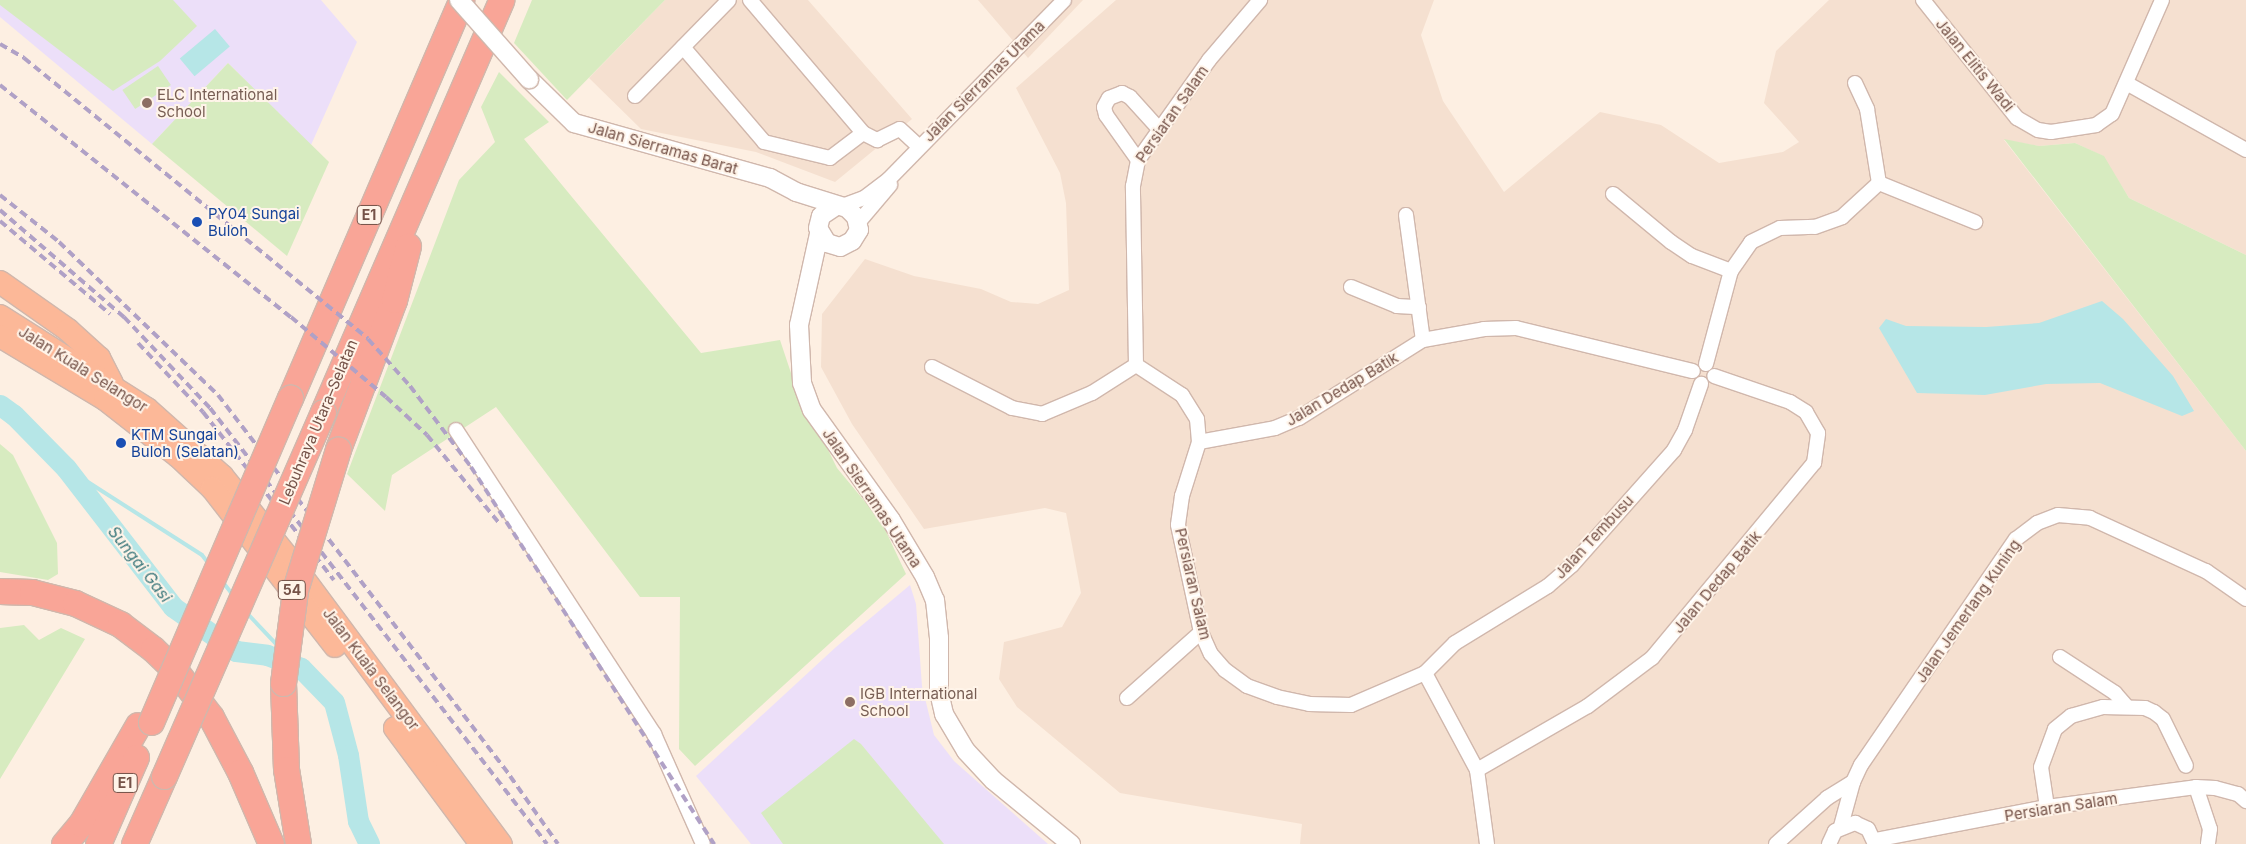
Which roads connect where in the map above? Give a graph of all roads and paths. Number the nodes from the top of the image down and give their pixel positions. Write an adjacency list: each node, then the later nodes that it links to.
1 (460, 0): 20 (street, Jalan Sierramas Barat, bridge); 54 (highway, E1, bridge)
2 (501, 0): 22 (highway, Lebuhraya Utara–Selatan / E1)
3 (729, 0): 9 (street)
4 (750, 0): 14 (street)
5 (1064, 0): 15 (street, Jalan Sierramas Utama)
6 (1260, 0): 13 (street, Persiaran Salam)
7 (1923, 0): 11 (street, Jalan Elitis Wadi)
8 (2162, 0): 11 (street, Jalan Elitis Wadi)
9 (683, 47): 12 (street); 14 (street)
10 (1855, 83): 19 (street)
11 (2128, 84): 16 (street)
12 (636, 96)
13 (1159, 129): 17 (street, Persiaran Salam); 17 (street)
14 (863, 133): 15 (street)
15 (919, 147): 18 (street, Jalan Sierramas Utama)
16 (2246, 150)
17 (1138, 160): 38 (street, Persiaran Salam)
18 (904, 163): 23 (street, Jalan Sierramas Utama); 26 (street, Jalan Sierramas Utama)
19 (1879, 183): 25 (street); 29 (street)
20 (796, 192): 23 (street, Jalan Sierramas Barat); 27 (street, Jalan Sierramas Barat)
21 (1613, 194): 29 (street)
22 (412, 206): 67 (highway, Lebuhraya Utara–Selatan / E1, bridge); 70 (highway, bridge)
23 (839, 206): 26 (street); 27 (street)
24 (1406, 215): 33 (street)
25 (1975, 222)
26 (858, 223): 28 (street)
27 (819, 228): 28 (street); 31 (street, Jalan Sierramas Utama)
28 (840, 247): 31 (street, Jalan Sierramas Utama)
29 (1731, 271): 37 (street)
30 (0, 282): 43 (highway)
31 (811, 282): 74 (street, Jalan Sierramas Utama)
32 (1351, 287): 33 (street)
33 (1419, 307): 36 (street)
34 (0, 316): 43 (highway, Jalan Kuala Selangor / 54)
35 (0, 336): 71 (highway, Jalan Kuala Selangor / 54)
36 (1423, 340): 40 (street, Jalan Dedap Batik); 45 (street, Jalan Dedap Batik)
37 (1706, 364): 40 (street); 41 (street)
38 (1136, 365): 39 (street); 45 (street, Persiaran Salam)
39 (932, 368)
40 (1693, 371): 42 (street)
41 (1714, 376): 42 (street); 56 (street, Jalan Dedap Batik)
42 (1701, 384): 51 (street, Jalan Tembusu)
43 (112, 385): 72 (highway, Jalan Kuala Selangor / 54)
44 (456, 430): 73 (street)
45 (1199, 442): 49 (street, Persiaran Salam)
46 (0, 591): 69 (highway)
47 (2246, 599): 57 (street, Jalan Jemerlang Kuning)
48 (0, 606): 68 (highway)
49 (1201, 632): 51 (street, Persiaran Salam); 52 (street)
50 (2060, 656): 53 (street)
51 (1424, 673): 56 (street)
52 (1127, 698)
53 (2127, 707): 55 (street); 61 (street)
54 (144, 723): 65 (highway); 66 (highway, E1)
55 (2186, 766)
56 (1477, 770): 75 (street)
57 (1852, 782): 59 (street, Jalan Jemerlang Kuning); 76 (street)
58 (2196, 787): 60 (street, Persiaran Salam); 61 (street, Persiaran Salam); 78 (street)
59 (1849, 800): 62 (street); 63 (street, Jalan Jemerlang Kuning)
60 (2246, 801)
61 (2047, 807): 64 (street, Persiaran Salam)
62 (1862, 825): 63 (street); 64 (street)
63 (1841, 826): 77 (street, Jalan Jemerlang Kuning)
64 (1875, 842)
65 (64, 844)
66 (98, 844)
67 (134, 844)
68 (258, 844)
69 (272, 844)
70 (298, 844)
71 (481, 844)
72 (501, 844)
73 (702, 844)
74 (1071, 844)
75 (1488, 844)
76 (1776, 844)
77 (1829, 844)
78 (2208, 844)

